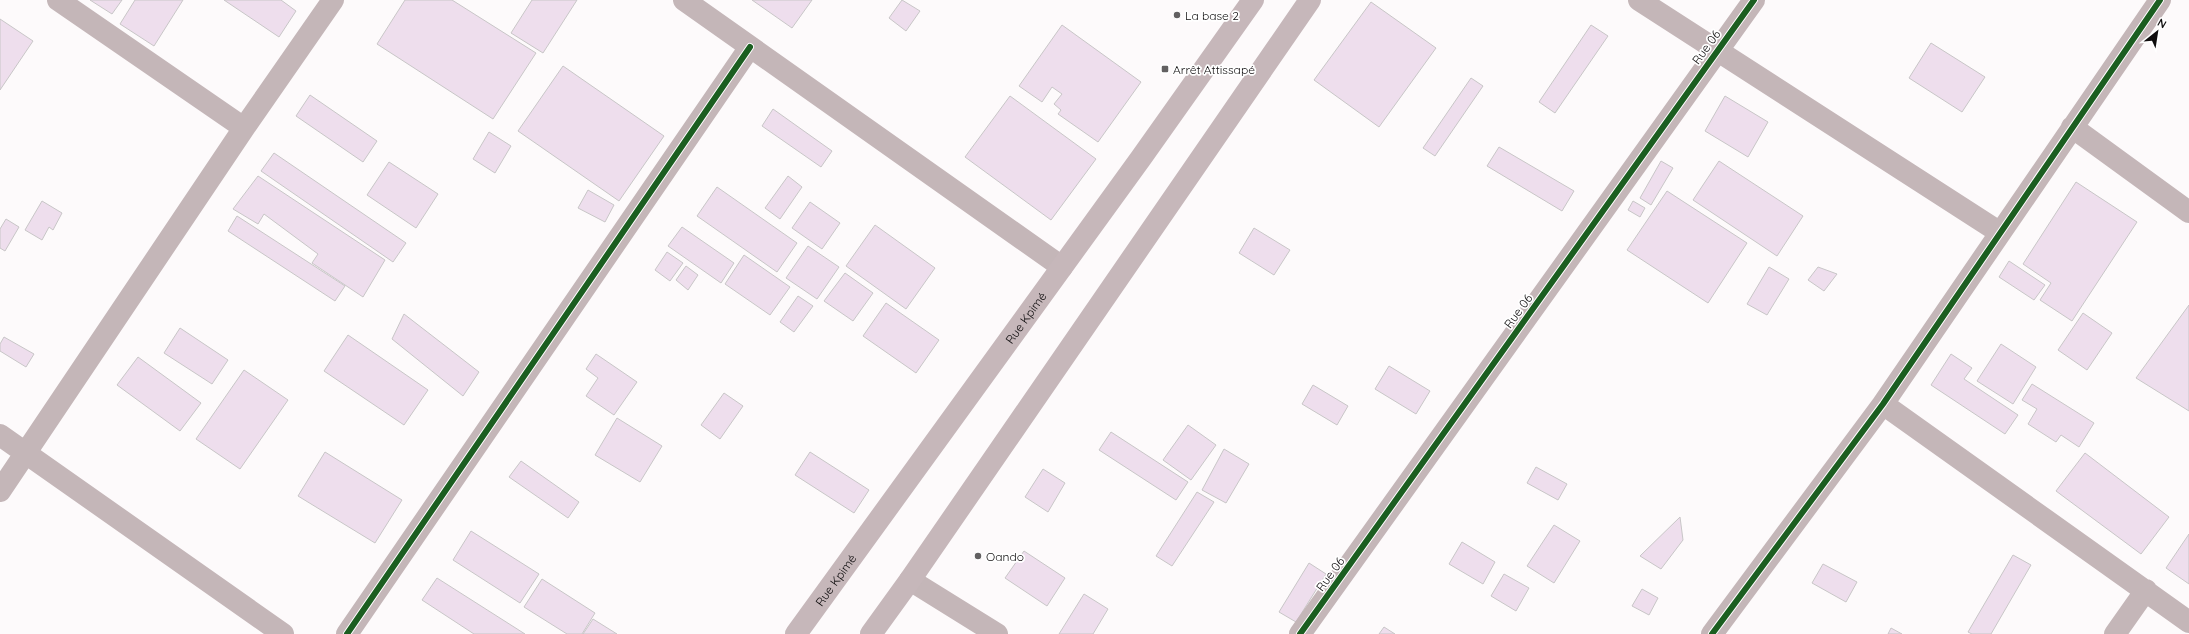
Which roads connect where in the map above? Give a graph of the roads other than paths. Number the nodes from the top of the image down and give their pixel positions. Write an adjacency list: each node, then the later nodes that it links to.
1 (58, 0): 12 (street)
2 (333, 0): 12 (street)
3 (684, 0): 9 (street)
4 (1253, 0): 15 (main road, Rue Kpimé)
5 (1310, 0): 20 (main road)
6 (1639, 0): 10 (street)
7 (1754, 0): 10 (street, Rue 06)
8 (2160, 0): 11 (street)
9 (750, 47): 15 (street); 24 (street)
10 (1717, 50): 14 (street); 28 (street, Rue 06)
11 (2072, 127): 13 (street); 14 (street)
12 (244, 128): 18 (street)
13 (2189, 212)
14 (1999, 232): 16 (street)
15 (1062, 267): 25 (main road, Rue Kpimé)
16 (1883, 404): 21 (street); 29 (street)
17 (0, 435): 18 (street)
18 (26, 454): 19 (street); 23 (street)
19 (0, 491)
20 (910, 580): 26 (main road); 27 (street)
21 (2146, 590): 22 (street); 30 (street)
22 (2189, 622)
23 (283, 634)
24 (347, 634)
25 (796, 634)
26 (871, 634)
27 (997, 634)
28 (1300, 634)
29 (1712, 634)
30 (2115, 634)

